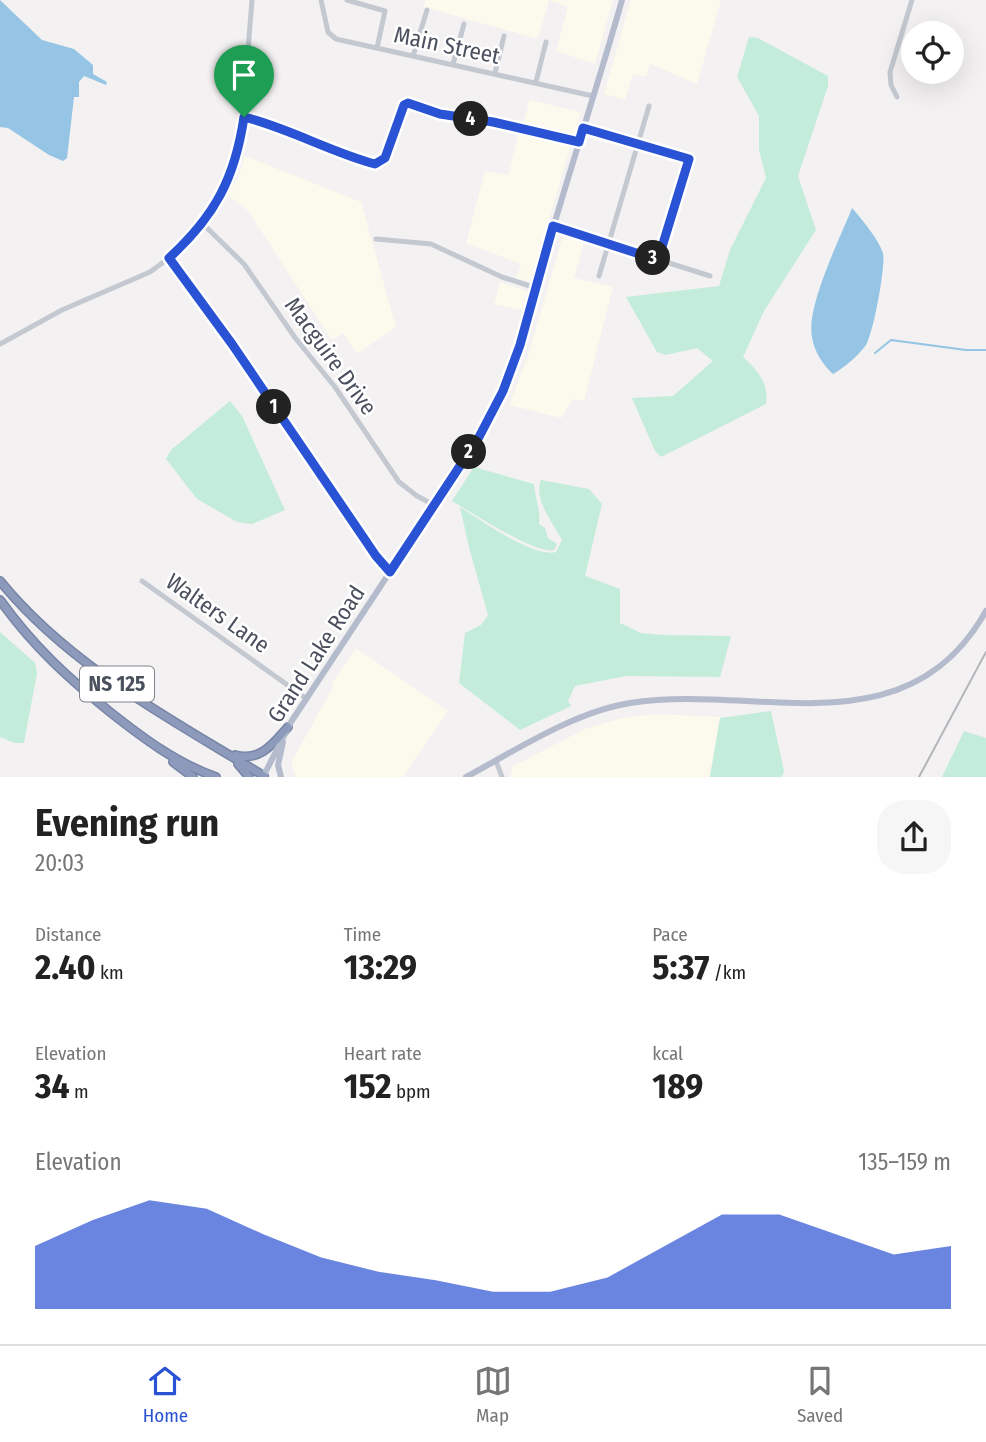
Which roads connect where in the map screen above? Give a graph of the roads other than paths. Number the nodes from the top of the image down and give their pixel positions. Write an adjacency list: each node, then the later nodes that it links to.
1 (252, 0): 18 (street)
2 (322, 0): 10 (street, Main Street)
3 (347, 0): 10 (street)
4 (622, 0): 15 (main road, Grand Lake Road)
5 (912, 0): 16 (street)
6 (427, 10): 11 (street)
7 (464, 24): 12 (street)
8 (504, 36): 13 (street)
9 (546, 42): 14 (street)
10 (377, 48): 11 (street, Main Street)
11 (414, 56): 12 (street, Main Street)
12 (453, 64): 13 (street, Main Street)
13 (495, 73): 14 (street, Main Street)
14 (536, 82): 15 (street, Main Street)
15 (593, 96): 19 (main road, Grand Lake Road)
16 (897, 97)
17 (649, 106): 21 (street)
18 (244, 117): 20 (street); 22 (street)
19 (583, 128): 20 (main road, Grand Lake Road); 21 (street)
20 (579, 142): 23 (main road, Grand Lake Road)
21 (637, 144): 25 (street); 27 (street)
22 (203, 224): 26 (street); 32 (street, Macguire Drive)
23 (553, 226): 25 (street); 30 (main road, Grand Lake Road)
24 (376, 239): 30 (street)
25 (609, 244): 27 (street); 28 (street)
26 (169, 258): 31 (street); 33 (street)
27 (658, 260): 29 (street)
28 (599, 276)
29 (710, 276)
30 (536, 288): 32 (main road, Grand Lake Road)
31 (0, 344)
32 (434, 505): 33 (main road, Grand Lake Road)
33 (390, 572): 38 (main road, Grand Lake Road)
34 (0, 581): 41 (highway, NS 125)
35 (142, 581): 38 (street, Walters Lane)
36 (0, 600): 39 (highway, NS 125)
37 (986, 611): 43 (main road)
38 (307, 699): 40 (main road, Grand Lake Road)
39 (126, 724): 44 (highway); 45 (highway, NS 125)
40 (288, 727): 41 (highway); 47 (main road, Grand Lake Road); 48 (main road)
41 (194, 732): 42 (highway, NS 125)
42 (219, 749): 46 (highway); 47 (highway, NS 125)
43 (496, 761): 49 (main road); 50 (street)
44 (192, 777)
45 (216, 777)
46 (249, 777)
47 (264, 777)
48 (281, 777)
49 (466, 777)
50 (502, 777)

